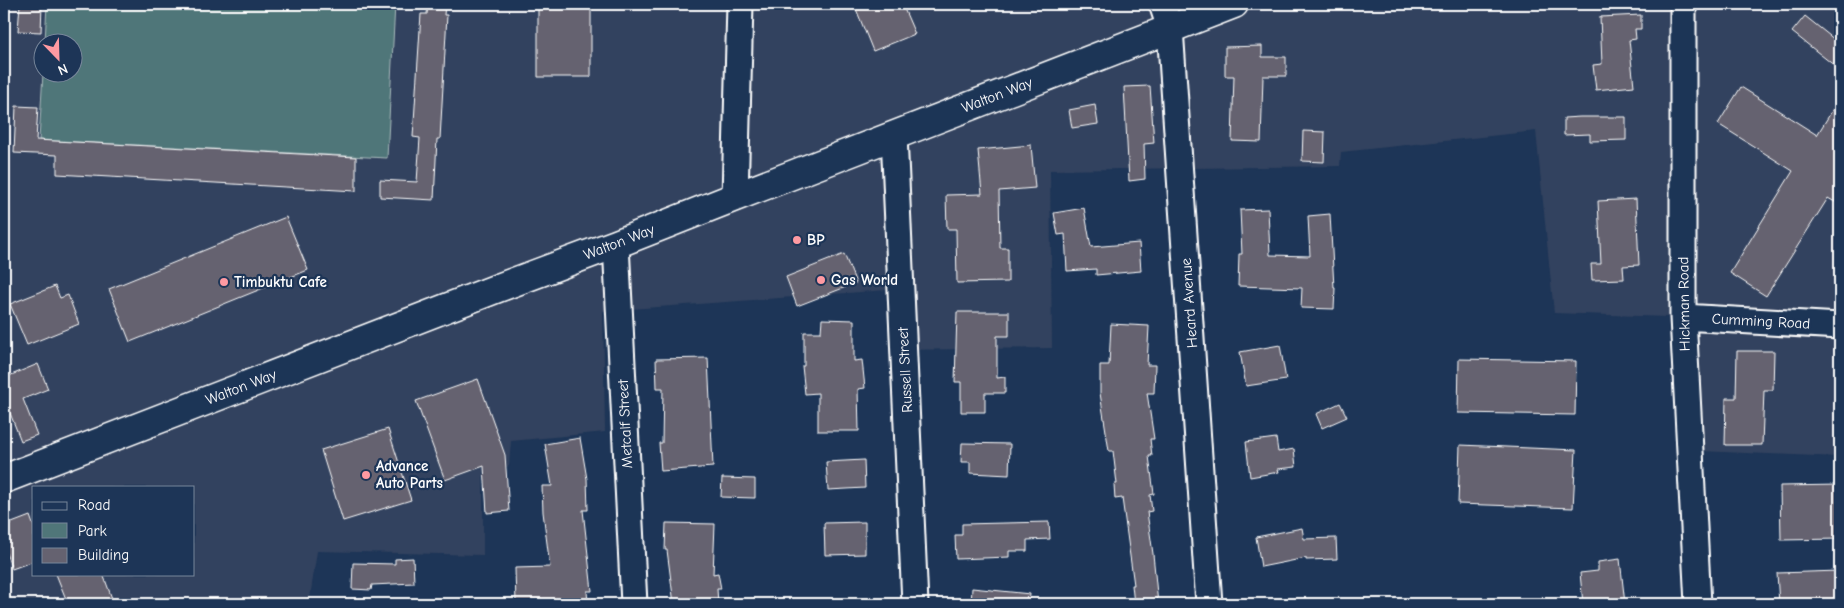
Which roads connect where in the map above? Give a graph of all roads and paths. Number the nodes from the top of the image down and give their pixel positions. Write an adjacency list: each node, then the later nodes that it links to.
1 (740, 4): 6 (street)
2 (1234, 4): 4 (main road, Walton Way)
3 (1683, 4): 8 (street, Hickman Road)
4 (1166, 16): 5 (main road, Walton Way); 13 (street, Heard Avenue)
5 (894, 135): 6 (main road, Walton Way); 12 (street, Russell Street)
6 (735, 197): 7 (main road, Walton Way)
7 (616, 244): 10 (main road, Walton Way); 11 (street, Metcalf Street)
8 (1683, 317): 9 (street, Cumming Road); 14 (street, Hickman Road)
9 (1840, 326)
10 (4, 479)
11 (634, 604)
12 (915, 604)
13 (1209, 604)
14 (1698, 604)

